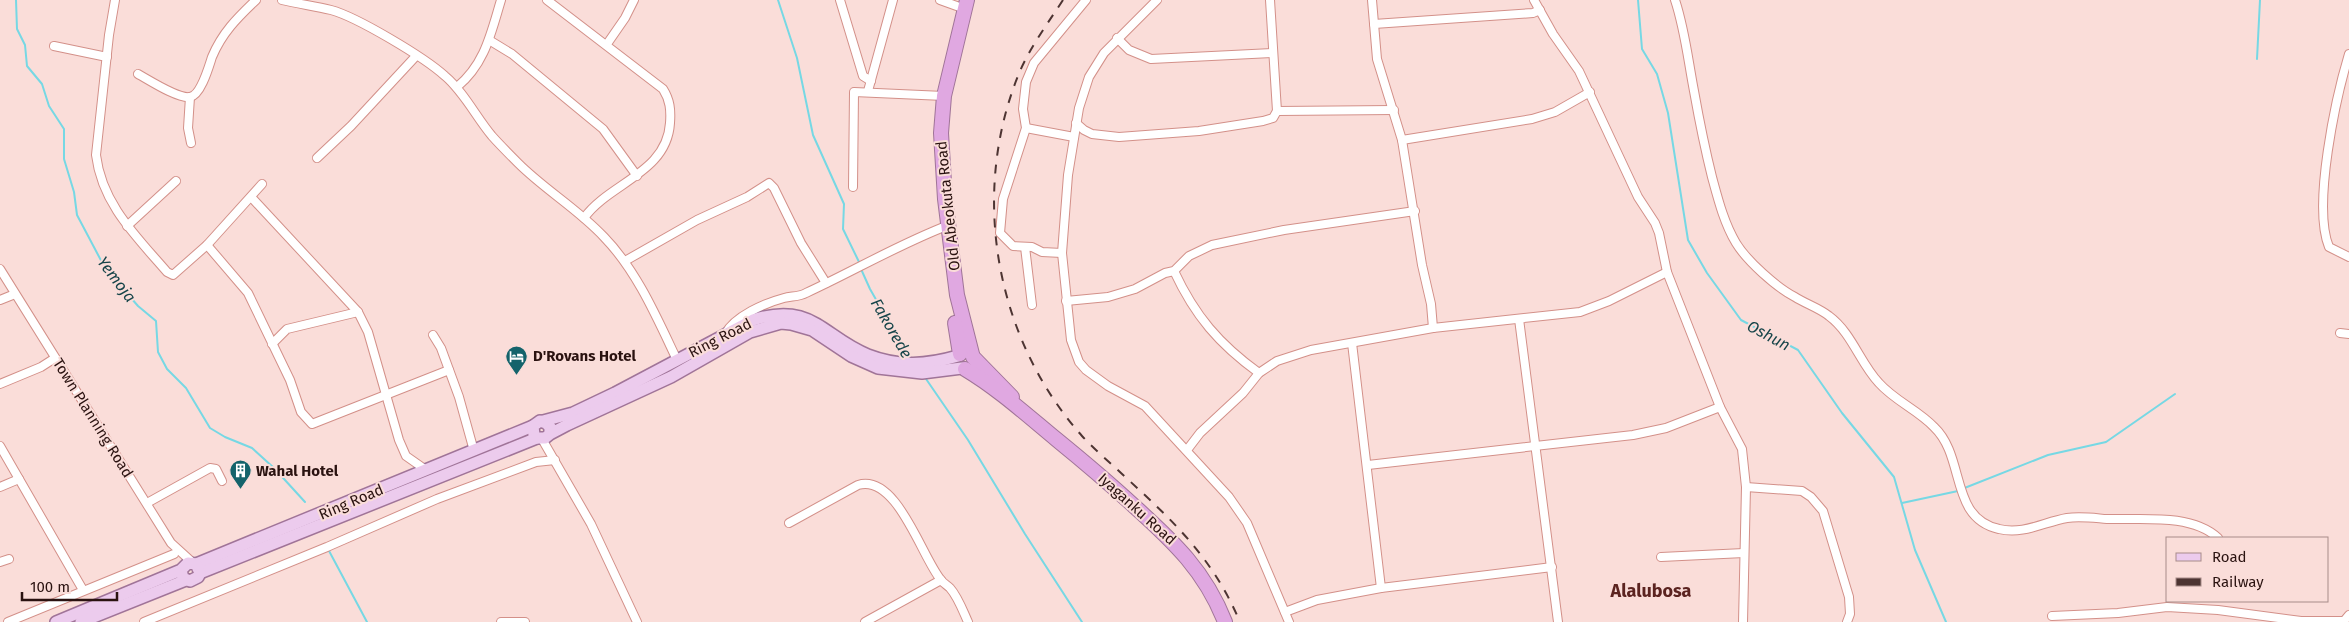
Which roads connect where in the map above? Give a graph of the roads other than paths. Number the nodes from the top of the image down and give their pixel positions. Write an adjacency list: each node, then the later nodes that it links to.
1 (115, 0): 26 (street)
2 (256, 0): 33 (street)
3 (501, 0): 20 (street)
4 (634, 0): 21 (street)
5 (840, 0): 28 (street)
6 (893, 0): 28 (street)
7 (940, 0): 16 (street)
8 (1086, 0): 37 (street)
9 (1157, 0): 19 (street)
10 (1270, 0): 23 (street)
11 (1372, 0): 18 (street)
12 (1534, 0): 17 (street)
13 (1675, 0): 96 (street)
14 (288, 1): 25 (street)
15 (552, 1): 21 (street)
16 (966, 5): 32 (highway, Old Abeokuta Road)
17 (1540, 10): 18 (street); 31 (street)
18 (1374, 24): 34 (street)
19 (1117, 38): 23 (street); 36 (street)
20 (489, 40): 29 (street); 42 (street)
21 (607, 44): 42 (street)
22 (54, 46): 26 (street)
23 (1273, 53): 35 (street)
24 (2349, 54): 54 (street)
25 (416, 56): 29 (street); 41 (street)
26 (107, 57): 50 (street)
27 (138, 74): 33 (street)
28 (870, 81): 30 (street)
29 (456, 87): 48 (street)
30 (868, 91): 32 (street); 45 (street)
31 (1590, 92): 39 (street); 58 (street)
32 (944, 96): 49 (highway, Old Abeokuta Road)
33 (190, 97): 40 (street)
34 (1394, 110): 35 (street); 39 (street)
35 (1277, 111): 36 (street)
36 (1076, 123): 38 (street)
37 (1026, 128): 38 (street); 52 (street)
38 (1074, 137): 53 (street)
39 (1402, 140): 47 (street)
40 (191, 144)
41 (317, 158)
42 (637, 176): 48 (street)
43 (176, 180): 50 (street)
44 (262, 184): 46 (street)
45 (853, 188)
46 (252, 198): 51 (street); 64 (street)
47 (1414, 212): 57 (street); 66 (street)
48 (584, 218): 55 (street)
49 (949, 225): 59 (street); 73 (highway, Old Abeokuta Road)
50 (128, 226): 51 (street)
51 (207, 245): 70 (street)
52 (1025, 247): 53 (street); 63 (street)
53 (1062, 253): 62 (street)
54 (2349, 258)
55 (625, 261): 59 (street); 72 (street)
56 (0, 269): 60 (street, Town Planning Road)
57 (1174, 271): 62 (street); 75 (street)
58 (1667, 272): 65 (street); 78 (street)
59 (826, 283): 68 (street)
60 (15, 294): 61 (street); 71 (street, Town Planning Road)
61 (0, 300)
62 (1066, 301): 84 (street)
63 (1032, 305)
64 (358, 312): 70 (street); 77 (street)
65 (1519, 319): 66 (street); 82 (street)
66 (1433, 328): 69 (street)
67 (433, 335): 74 (street)
68 (724, 335): 72 (main road, Ring Road); 73 (main road, Ring Road)
69 (1352, 343): 75 (street); 87 (street)
70 (272, 344): 77 (street)
71 (56, 358): 76 (street); 94 (street, Town Planning Road)
72 (678, 360): 79 (main road, Ring Road)
73 (965, 360): 80 (main road, Ring Road); 122 (highway, Iyaganku Road)
74 (449, 370): 77 (street); 83 (street)
75 (1259, 373): 84 (street)
76 (0, 384)
77 (386, 395): 85 (street)
78 (1720, 407): 82 (street); 93 (street)
79 (538, 424): 80 (main road); 80 (main road); 83 (main road, Ring Road)
80 (544, 436): 86 (street); 104 (main road, Ring Road)
81 (0, 446): 90 (street)
82 (1536, 446): 87 (street); 103 (street)
83 (474, 450): 88 (main road, Ring Road)
84 (1187, 450): 110 (street)
85 (410, 460): 88 (street); 89 (street)
86 (555, 460): 116 (street); 119 (street)
87 (1368, 465): 106 (street)
88 (426, 470): 89 (main road, Ring Road)
89 (412, 476): 104 (main road, Ring Road)
90 (19, 479): 92 (street); 107 (street)
91 (222, 481): 94 (street)
92 (0, 487)
93 (1746, 487): 98 (street); 126 (street)
94 (147, 503): 97 (street, Town Planning Road)
95 (789, 523): 105 (street)
96 (2217, 537)
97 (171, 543): 99 (street); 104 (street, Town Planning Road)
98 (1744, 553): 100 (street); 125 (street)
99 (174, 554): 104 (street); 107 (street)
100 (1661, 557)
101 (9, 559): 102 (street)
102 (0, 562)
103 (1552, 567): 106 (street); 124 (street)
104 (190, 570): 114 (main road, Ring Road); 115 (main road, Ring Road)
105 (941, 580): 120 (street); 121 (street)
106 (1381, 588): 110 (street)
107 (83, 590): 113 (street)
108 (2219, 602): 109 (street)
109 (2218, 610): 111 (street); 112 (street)
110 (1285, 612): 123 (street)
111 (2349, 615)
112 (2052, 616)
113 (8, 622)
114 (56, 622)
115 (81, 622)
116 (144, 622)
117 (501, 622): 118 (street)
118 (524, 622)
119 (637, 622)
120 (865, 622)
121 (968, 622)
122 (1225, 622)
123 (1289, 622)
124 (1558, 622)
125 (1743, 622)
126 (1847, 622)

